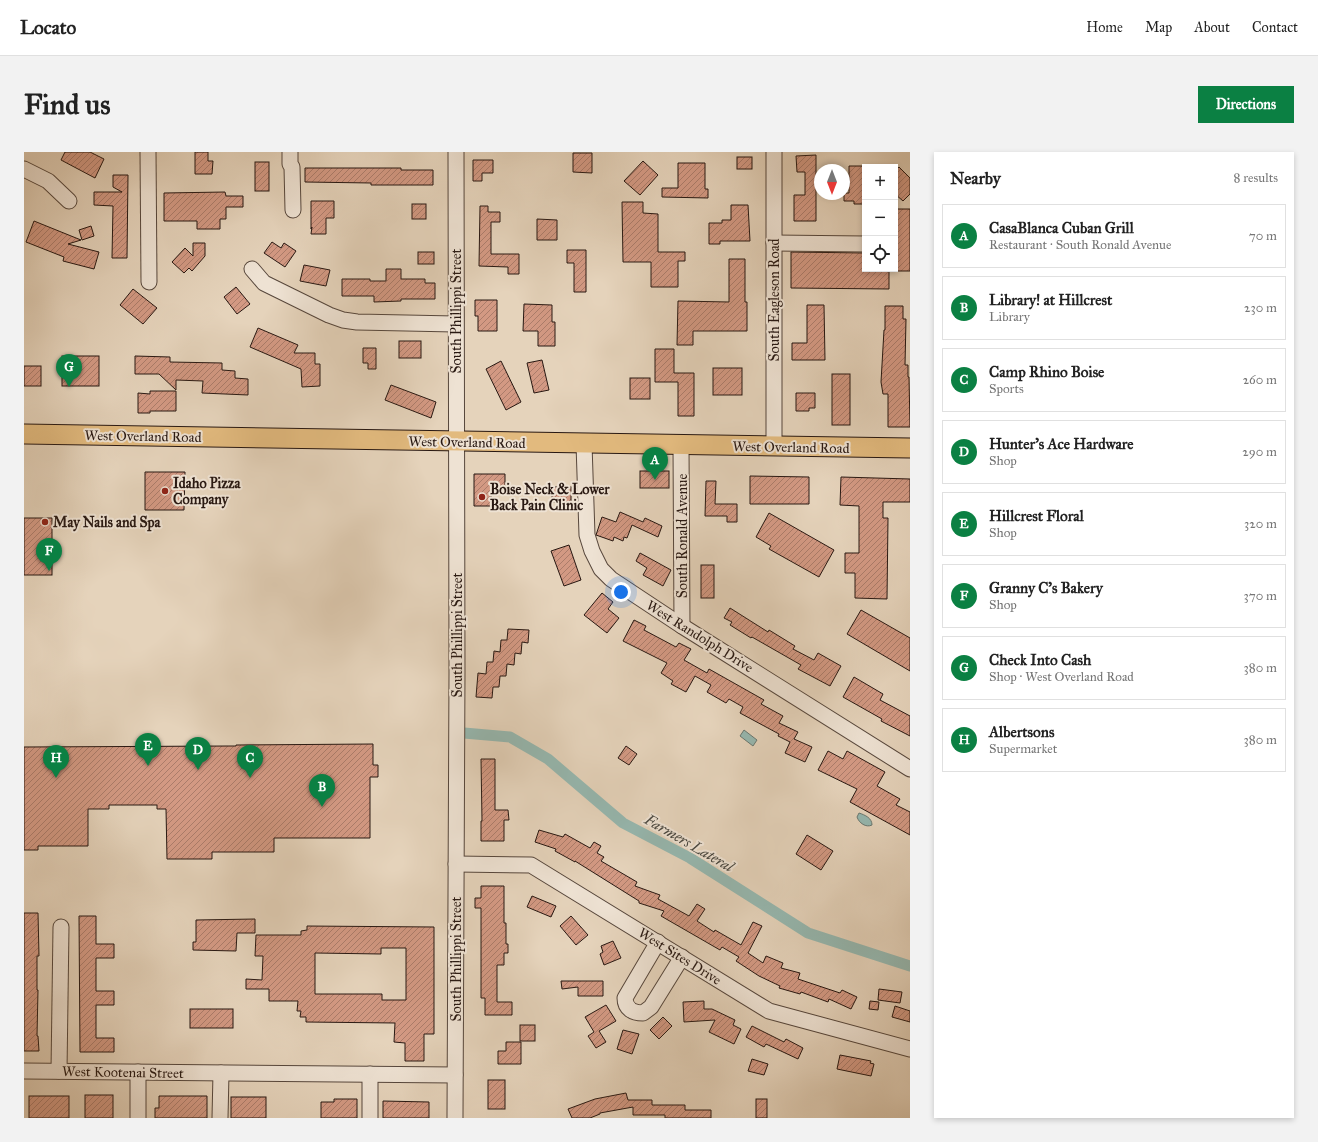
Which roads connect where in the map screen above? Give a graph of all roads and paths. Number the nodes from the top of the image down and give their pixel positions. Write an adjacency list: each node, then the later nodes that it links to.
1 (148, 152): 11 (street)
2 (290, 152): 7 (street)
3 (456, 152): 12 (street, South Phillippi Street)
4 (774, 152): 8 (street, South Eagleson Road)
5 (24, 169): 6 (street)
6 (69, 201)
7 (293, 210)
8 (774, 243): 9 (street); 17 (street, South Eagleson Road)
9 (862, 244)
10 (252, 269): 12 (street)
11 (149, 282)
12 (456, 324): 14 (street, South Phillippi Street)
13 (24, 434): 14 (main road, West Overland Road)
14 (456, 442): 15 (main road, West Overland Road); 21 (street, South Phillippi Street)
15 (584, 444): 16 (main road, West Overland Road); 19 (street, West Randolph Drive)
16 (681, 446): 17 (main road, West Overland Road); 19 (street, South Ronald Avenue)
17 (774, 447): 18 (main road, West Overland Road)
18 (910, 448)
19 (682, 626): 20 (street, West Randolph Drive)
20 (910, 769)
21 (456, 864): 23 (street, West Sites Drive); 31 (street, South Phillippi Street)
22 (61, 927): 27 (street)
23 (658, 942): 24 (street, West Sites Drive); 24 (street)
24 (682, 957): 25 (street, West Sites Drive)
25 (910, 1049)
26 (24, 1071): 27 (street, West Kootenai Street)
27 (59, 1071): 28 (street, West Kootenai Street)
28 (138, 1072): 29 (street, West Kootenai Street); 32 (street)
29 (221, 1073): 30 (street, West Kootenai Street); 33 (street)
30 (370, 1074): 31 (street, West Kootenai Street); 34 (street)
31 (455, 1075): 35 (street, South Phillippi Street)
32 (138, 1118)
33 (220, 1118)
34 (370, 1118)
35 (455, 1118)

